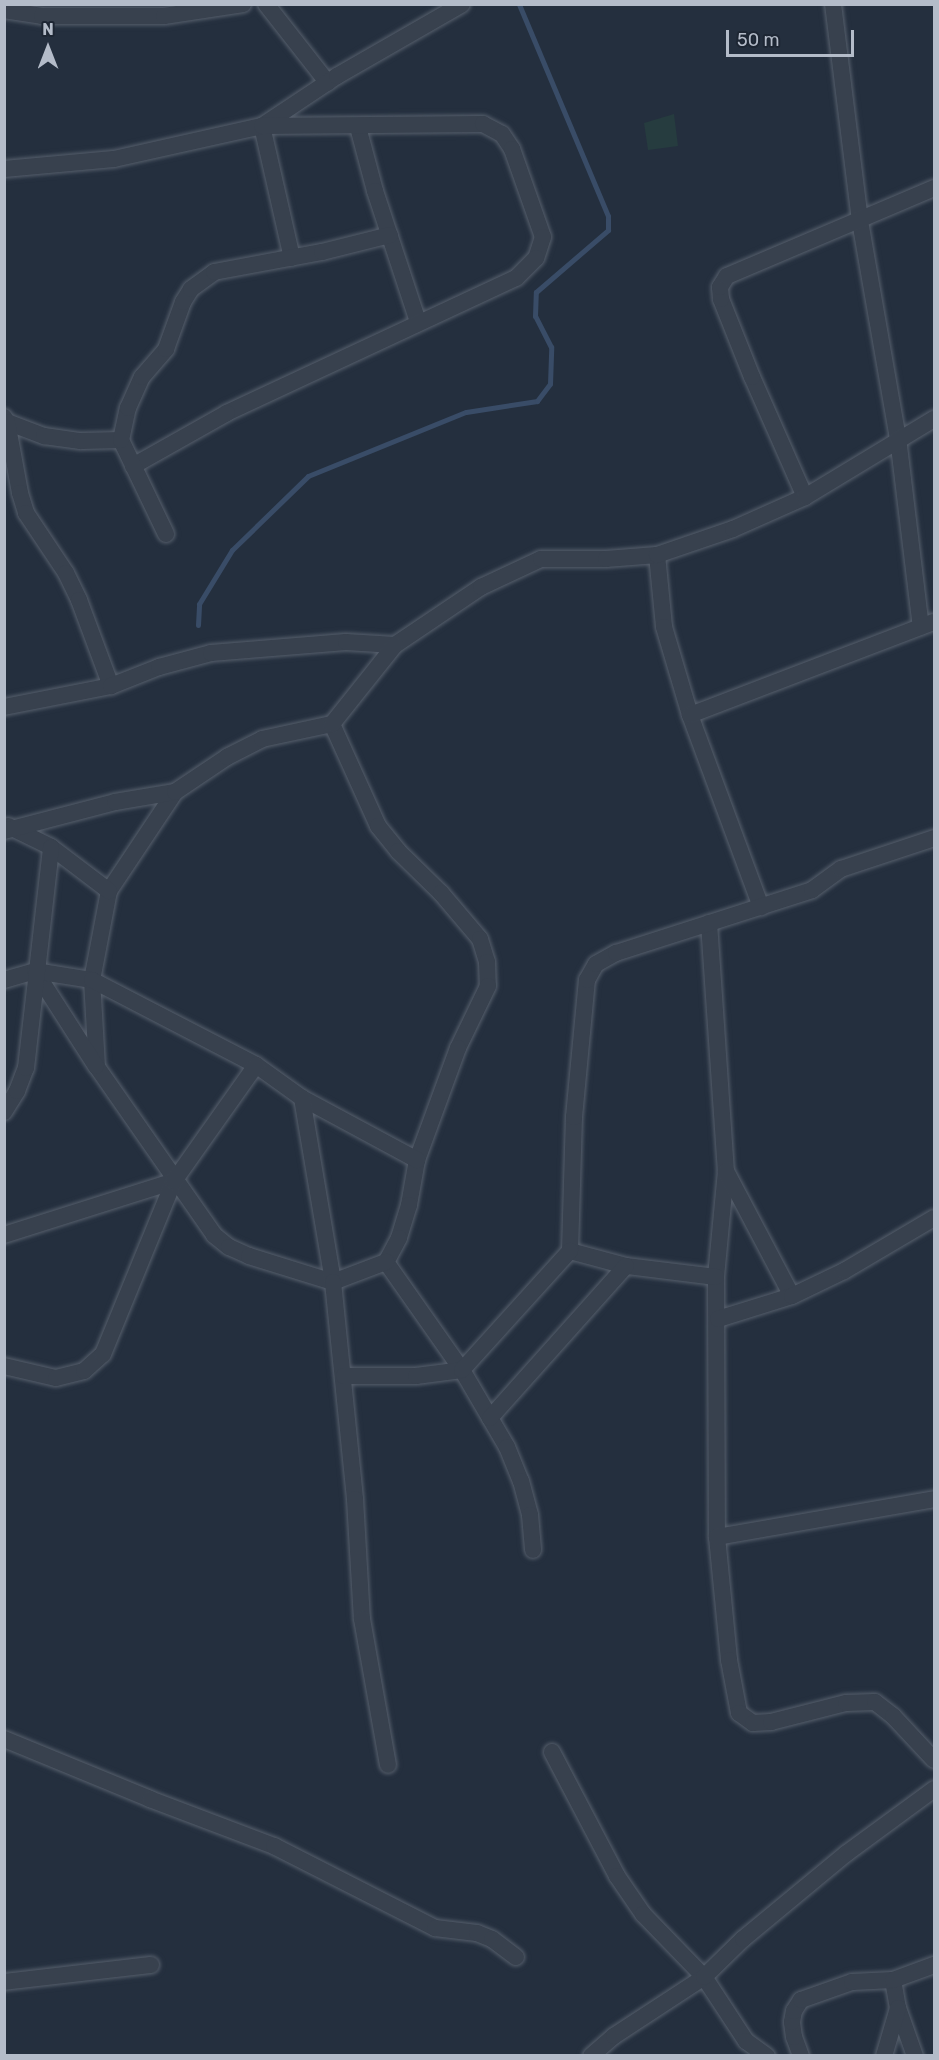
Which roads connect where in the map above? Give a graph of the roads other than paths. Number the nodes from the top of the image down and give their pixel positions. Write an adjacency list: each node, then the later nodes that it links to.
1 (243, 4): 5 (street)
2 (266, 4): 6 (street)
3 (462, 4): 6 (street)
4 (833, 4): 11 (street)
5 (4, 10)
6 (328, 83): 7 (street)
7 (262, 126): 8 (street); 9 (street); 13 (street)
8 (358, 127): 12 (street); 14 (street)
9 (4, 169)
10 (934, 188): 11 (street)
11 (860, 222): 17 (street); 20 (street)
12 (390, 235): 13 (street); 14 (street)
13 (292, 258): 18 (street)
14 (418, 322): 19 (street)
15 (6, 419): 18 (street); 25 (street)
16 (934, 419): 17 (street)
17 (898, 438): 20 (street); 23 (street)
18 (122, 440): 19 (street)
19 (133, 466): 21 (street)
20 (805, 497): 22 (street)
21 (166, 534)
22 (657, 555): 24 (street); 27 (street)
23 (928, 624): 27 (street)
24 (395, 645): 25 (street); 28 (street)
25 (111, 686): 26 (street)
26 (4, 707)
27 (690, 715): 34 (street)
28 (332, 724): 29 (street); 43 (street)
29 (175, 792): 30 (street); 33 (street)
30 (7, 828): 32 (street)
31 (934, 838): 34 (street)
32 (51, 847): 33 (street); 36 (street)
33 (109, 891): 38 (street)
34 (761, 907): 35 (street)
35 (709, 923): 44 (street); 48 (street)
36 (34, 971): 37 (street); 38 (street); 40 (street); 42 (street)
37 (4, 980)
38 (92, 980): 39 (street); 40 (street)
39 (256, 1065): 41 (street); 45 (street)
40 (97, 1067): 45 (street)
41 (302, 1098): 43 (street); 52 (street)
42 (4, 1112)
43 (417, 1160): 49 (street)
44 (726, 1172): 51 (street); 53 (street)
45 (174, 1181): 47 (street); 52 (street); 55 (street)
46 (934, 1218): 53 (street)
47 (4, 1235)
48 (570, 1251): 50 (street); 56 (street)
49 (386, 1262): 52 (street); 56 (street)
50 (626, 1266): 51 (street); 58 (street)
51 (716, 1277): 54 (street)
52 (333, 1282): 57 (street)
53 (792, 1296): 54 (street)
54 (718, 1318): 60 (street)
55 (4, 1366)
56 (462, 1370): 57 (street); 58 (street)
57 (344, 1376): 65 (street)
58 (490, 1418): 61 (street)
59 (934, 1499): 60 (street)
60 (717, 1537): 64 (street)
61 (533, 1550)
62 (4, 1739): 67 (street)
63 (552, 1752): 70 (street)
64 (934, 1760)
65 (388, 1765)
66 (934, 1789): 70 (street)
67 (516, 1957)
68 (151, 1965): 72 (street)
69 (934, 1965): 71 (street)
70 (704, 1977): 74 (street); 75 (street)
71 (893, 1980): 73 (street); 76 (street)
72 (4, 1982)
73 (898, 2008): 77 (street); 78 (street)
74 (591, 2055)
75 (767, 2055)
76 (801, 2055)
77 (884, 2055)
78 (915, 2055)

